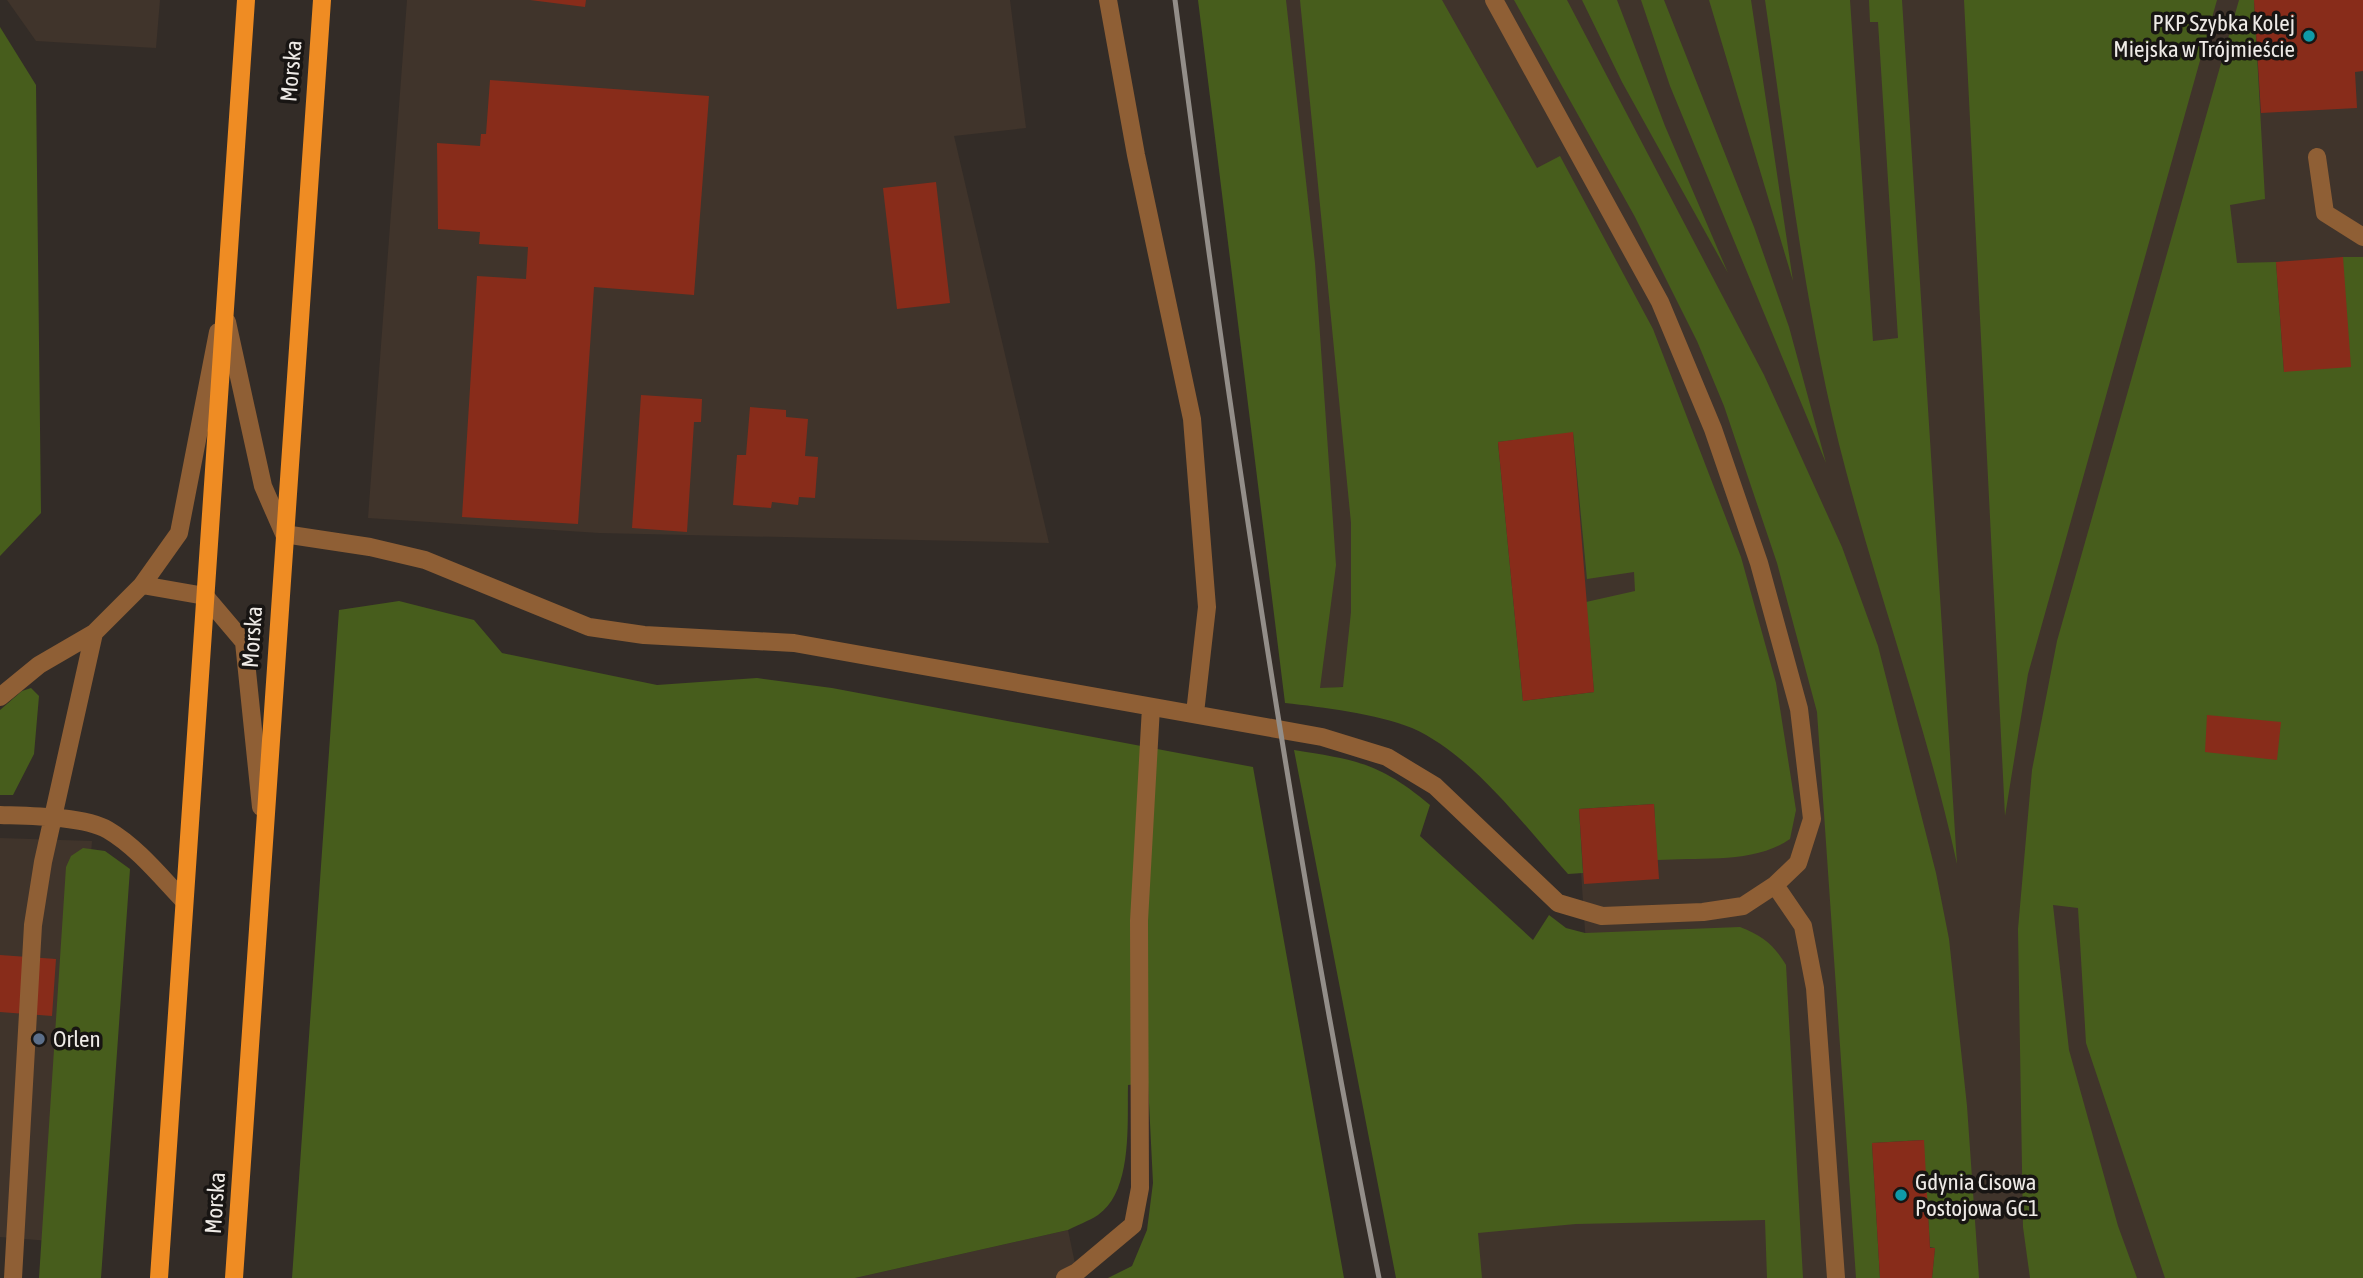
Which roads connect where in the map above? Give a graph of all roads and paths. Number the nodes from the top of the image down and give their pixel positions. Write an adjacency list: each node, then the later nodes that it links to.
1 (246, 0): 7 (main road)
2 (322, 0): 8 (main road, Morska)
3 (1108, 0): 14 (lane)
4 (1494, 0): 18 (lane)
5 (2316, 157): 6 (lane)
6 (2363, 237)
7 (223, 304): 8 (lane); 9 (lane); 10 (main road)
8 (284, 534): 13 (lane); 17 (main road, Morska)
9 (142, 585): 10 (lane); 11 (lane)
10 (205, 596): 17 (lane); 19 (main road)
11 (94, 633): 12 (lane); 16 (lane)
12 (0, 697)
13 (1151, 707): 14 (lane); 23 (lane)
14 (1195, 713): 18 (lane)
15 (0, 815): 16 (lane)
16 (53, 817): 19 (lane); 20 (lane)
17 (264, 832): 22 (main road, Morska)
18 (1775, 885): 24 (lane)
19 (184, 901): 21 (main road)
20 (13, 1278)
21 (159, 1278)
22 (234, 1278)
23 (1065, 1278)
24 (1836, 1278)

